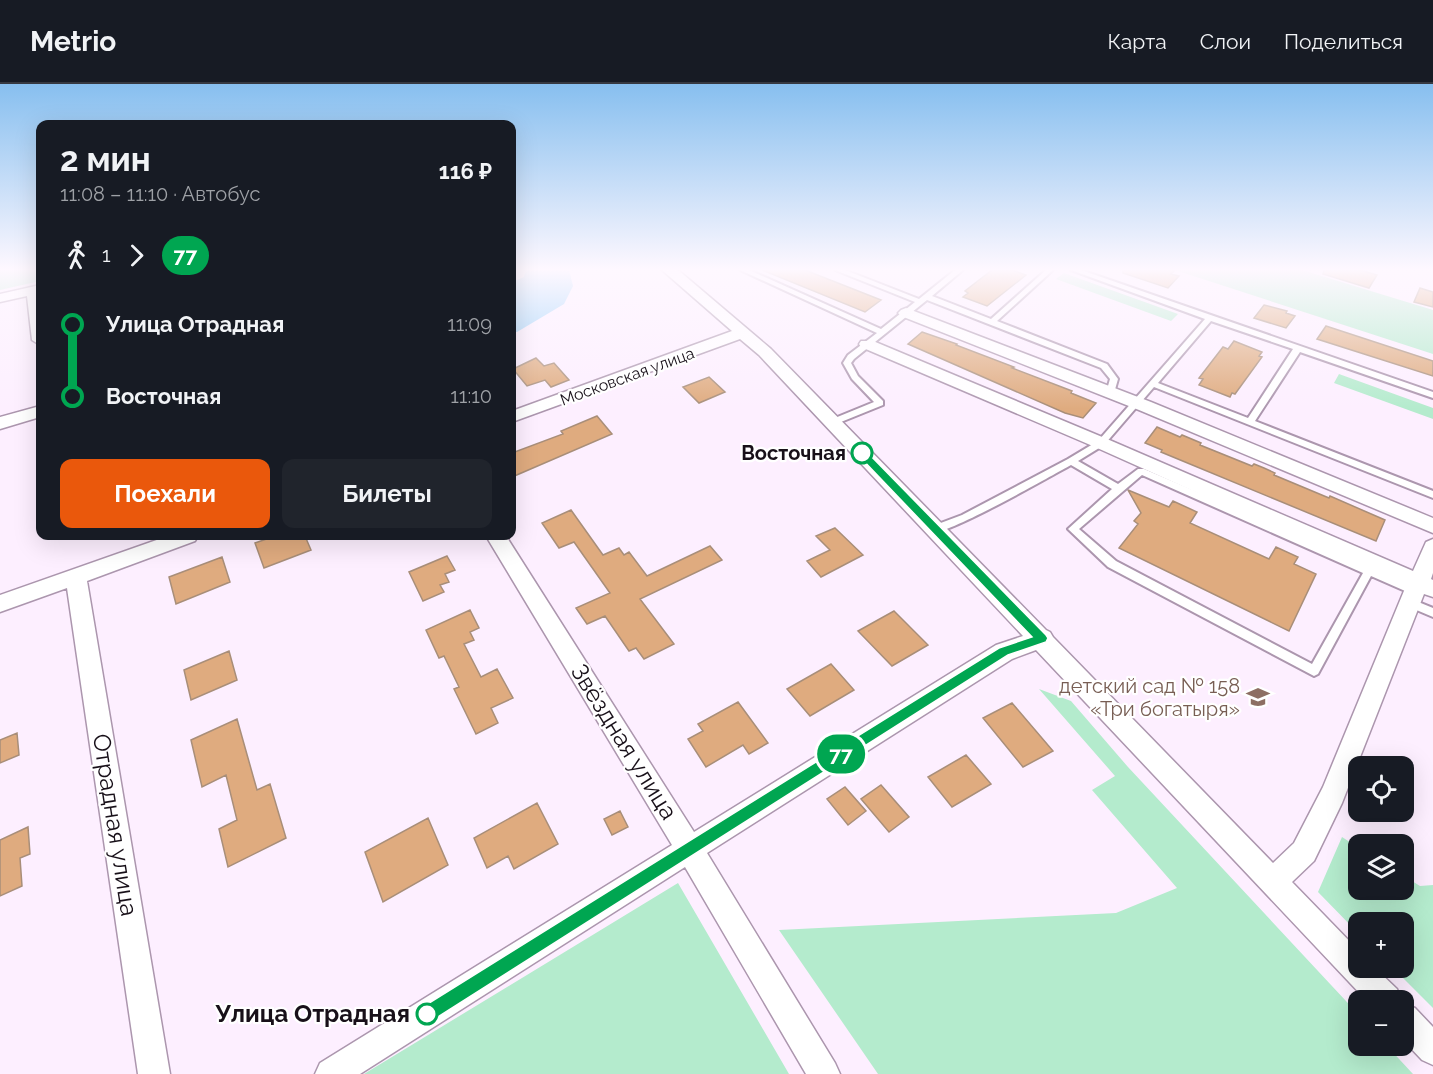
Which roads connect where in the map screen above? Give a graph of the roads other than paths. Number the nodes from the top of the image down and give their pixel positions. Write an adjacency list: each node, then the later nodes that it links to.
1 (723, 316): 11 (street)
2 (847, 316): 10 (lane)
3 (902, 316): 10 (lane)
4 (914, 316): 15 (street)
5 (975, 316): 9 (lane)
6 (998, 316): 9 (lane)
7 (1205, 316): 8 (lane)
8 (1210, 318): 13 (lane); 14 (lane)
9 (992, 322): 15 (lane)
10 (882, 332): 12 (lane)
11 (742, 333): 19 (street, Московская улица); 20 (street)
12 (867, 344): 20 (lane); 23 (street)
13 (1298, 348): 16 (lane); 21 (lane)
14 (1154, 384): 17 (lane); 21 (lane)
15 (1110, 393): 17 (street)
16 (1433, 395)
17 (1137, 403): 23 (lane); 27 (street)
18 (36, 412): 22 (street)
19 (516, 416)
20 (833, 422): 28 (street)
21 (1250, 422): 26 (lane)
22 (0, 423)
23 (1101, 443): 24 (lane); 34 (street)
24 (1071, 461): 25 (lane); 28 (lane)
25 (1119, 488): 32 (lane); 32 (lane)
26 (1433, 495)
27 (1433, 526)
28 (934, 530): 36 (street)
29 (177, 540): 33 (street)
30 (498, 540): 37 (street, Звёздная улица)
31 (1431, 557): 34 (street)
32 (1369, 571): 34 (lane)
33 (76, 577): 35 (street); 42 (street, Отрадная улица)
34 (1422, 596): 38 (street)
35 (0, 604)
36 (1041, 638): 37 (street); 38 (street)
37 (689, 849): 43 (street); 44 (street, Звёздная улица)
38 (1273, 882): 39 (street)
39 (1376, 990)
40 (1414, 1029): 41 (street)
41 (1433, 1049)
42 (154, 1074)
43 (331, 1074)
44 (824, 1074)

